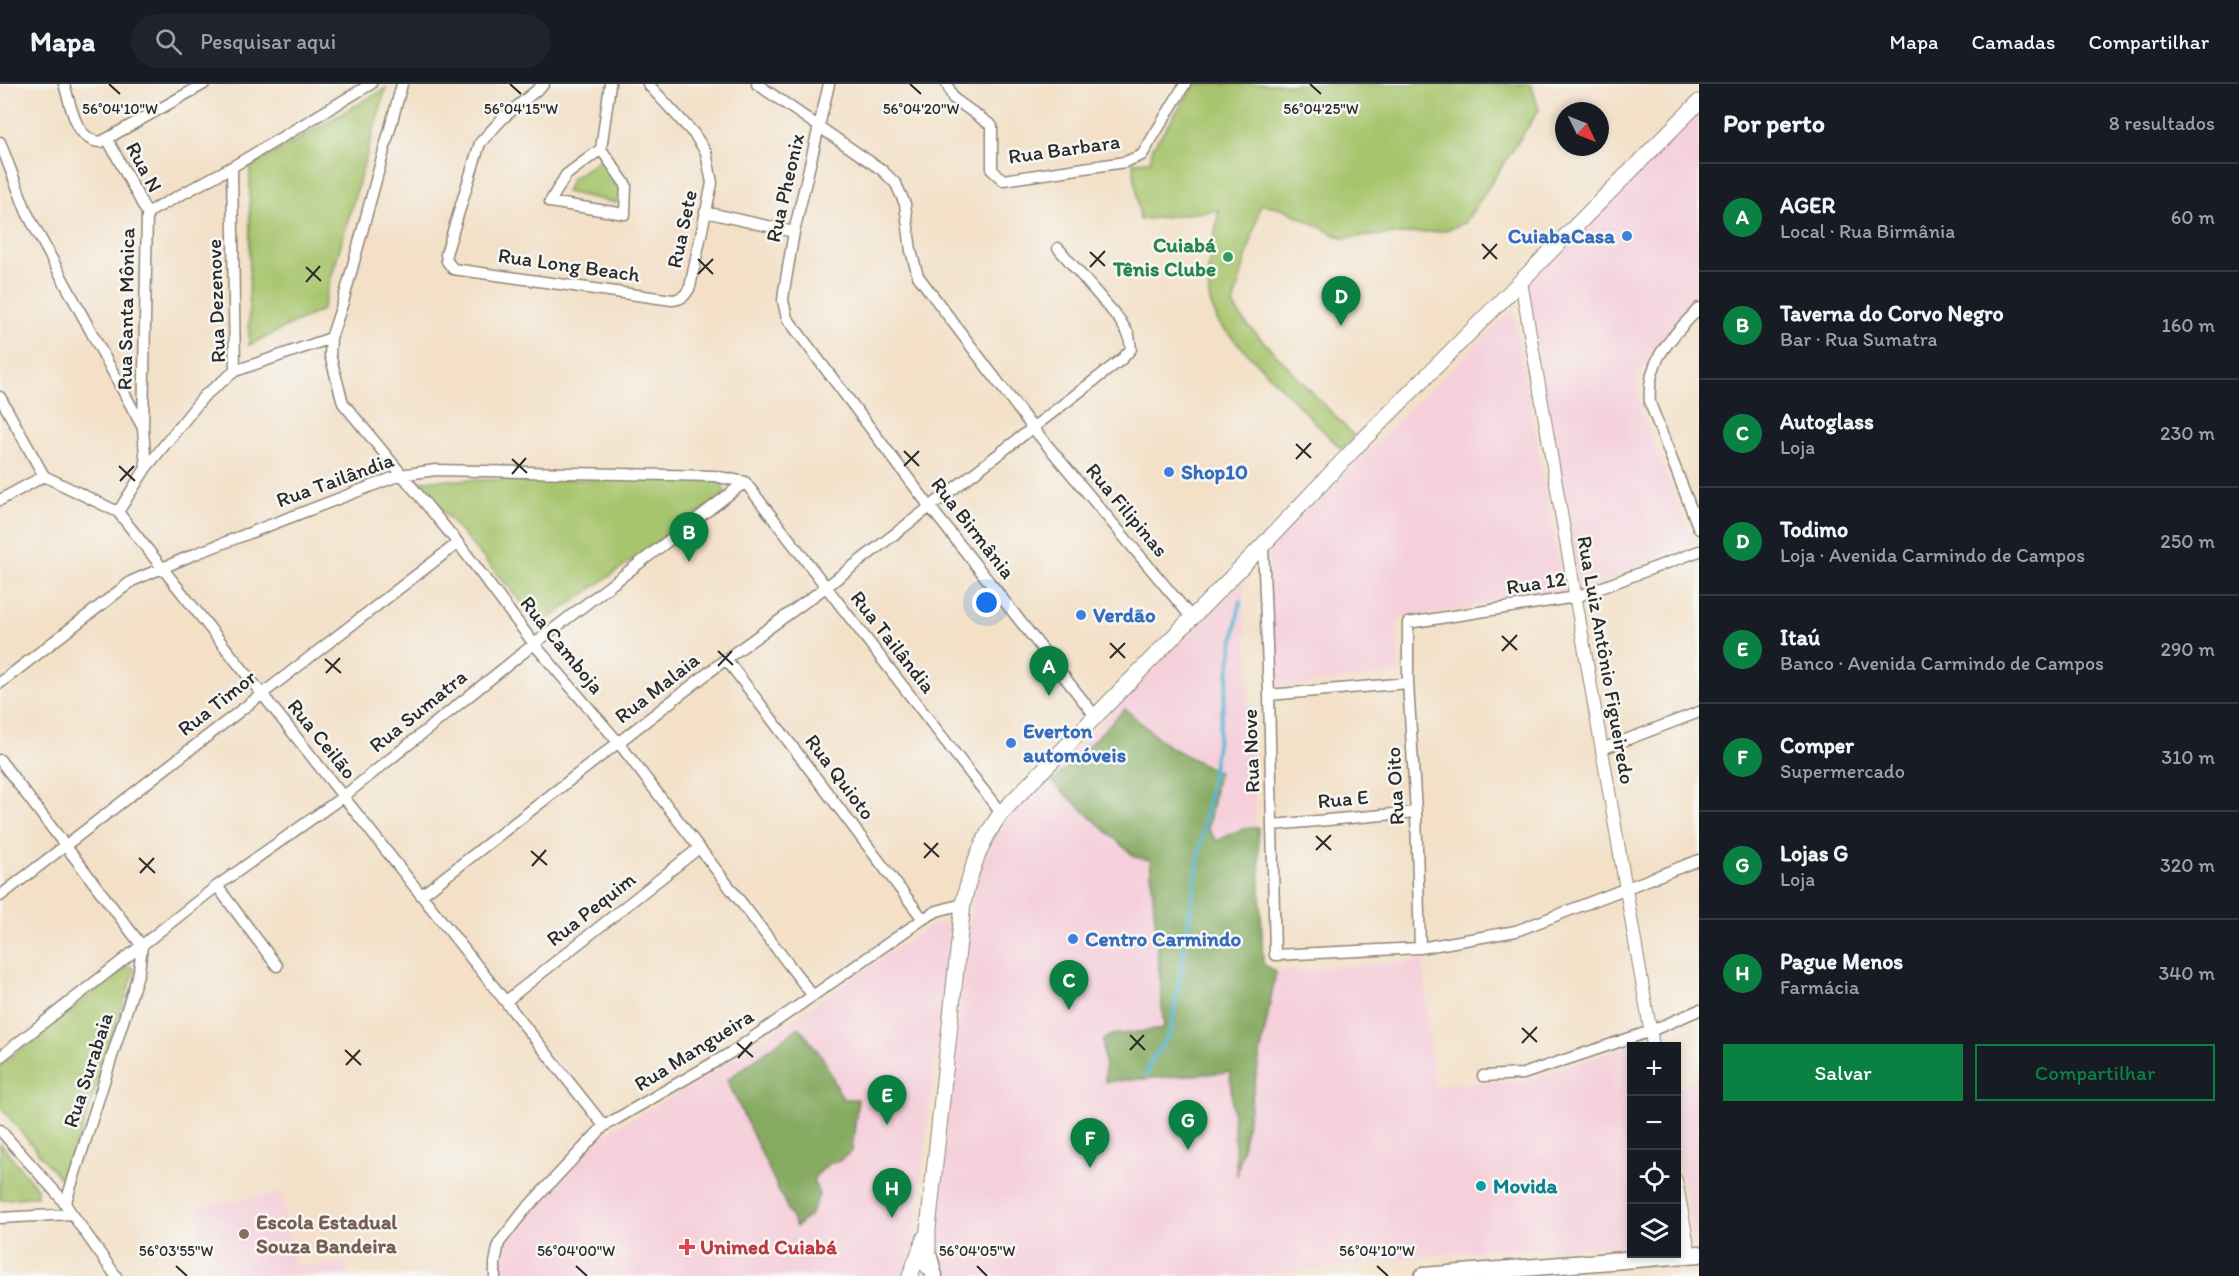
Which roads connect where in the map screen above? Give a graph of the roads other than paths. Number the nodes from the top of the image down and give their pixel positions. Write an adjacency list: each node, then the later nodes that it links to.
1 (64, 84): 14 (street)
2 (204, 84): 14 (street)
3 (371, 84): 17 (street, Rua Santa Mônica)
4 (402, 84): 26 (street, Rua Camboja)
5 (544, 84): 23 (street, Rua Long Beach)
6 (610, 84): 16 (street)
7 (648, 84): 18 (street, Rua Sete)
8 (757, 84): 13 (street, Rua Filipinas)
9 (829, 84): 13 (street, Rua Pheonix)
10 (947, 84): 11 (street, Rua Barbara)
11 (1185, 84)
12 (1699, 102): 22 (main road)
13 (818, 128): 20 (street, Rua Pheonix); 29 (street, Rua Filipinas)
14 (108, 140): 19 (street, Rua N)
15 (0, 142): 30 (street)
16 (601, 149): 16 (street)
17 (232, 167): 19 (street, Rua Santa Mônica); 27 (street, Rua Dezenove)
18 (705, 212): 20 (street); 23 (street, Rua Sete)
19 (147, 213): 30 (street, Rua Santa Mônica)
20 (794, 232): 24 (street, Rua Pheonix)
21 (1058, 248): 29 (street, Rua Malaia)
22 (1521, 281): 40 (main road); 44 (street, Rua Luiz Antônio Figueiredo)
23 (686, 295)
24 (783, 301): 36 (street, Rua Birmânia)
25 (1699, 308): 38 (street)
26 (331, 338): 27 (street, Rua Dezenove); 32 (street, Rua Camboja)
27 (235, 371): 31 (street)
28 (0, 397): 33 (street)
29 (1032, 428): 36 (street, Rua Malaia); 45 (street, Rua Filipinas)
30 (143, 429): 31 (street, Rua Santa Mônica)
31 (146, 468): 37 (street)
32 (400, 475): 34 (street, Rua Tailândia); 39 (street, Rua Camboja); 42 (street, Rua Tailândia)
33 (44, 476): 35 (street); 37 (street, Rua Ceilão)
34 (745, 482): 43 (street, Rua Tailândia); 47 (street, Rua Sumatra)
35 (0, 500)
36 (930, 507): 43 (street, Rua Malaia); 54 (street, Rua Birmânia)
37 (118, 512): 42 (street, Rua Ceilão)
38 (1699, 529)
39 (458, 543): 47 (street, Rua Camboja); 51 (street, Rua Timor)
40 (1263, 545): 45 (main road); 52 (street, Rua Nove)
41 (1699, 551): 44 (street, Rua 12)
42 (162, 568): 50 (street, Rua Tailândia); 51 (street, Rua Ceilão)
43 (826, 587): 48 (street, Rua Malaia); 60 (street, Rua Tailândia)
44 (1576, 597): 46 (street, Rua 12); 56 (street, Rua Luiz Antônio Figueiredo)
45 (1192, 618): 54 (main road)
46 (1408, 623): 49 (street, Rua Oito)
47 (534, 644): 55 (street, Rua Camboja); 58 (street, Rua Sumatra)
48 (726, 659): 55 (street, Rua Malaia); 70 (street, Rua Quioto)
49 (1408, 682): 52 (street); 59 (street, Rua Oito)
50 (0, 683)
51 (261, 694): 58 (street, Rua Ceilão); 62 (street, Rua Timor)
52 (1269, 695): 61 (street, Rua Nove)
53 (1699, 712): 56 (street)
54 (1096, 717): 60 (main road)
55 (618, 742): 63 (street, Rua Camboja); 67 (street, Rua Malaia)
56 (1602, 749): 66 (street, Rua Luiz Antônio Figueiredo)
57 (0, 760): 62 (street)
58 (344, 796): 65 (street, Rua Sumatra); 67 (street, Rua Ceilão)
59 (1416, 812): 61 (street, Rua E); 72 (street, Rua Oito)
60 (1001, 813): 69 (main road)
61 (1272, 825): 72 (street, Rua Nove)
62 (66, 845): 68 (street, Rua Timor); 71 (street)
63 (699, 848): 74 (street, Rua Camboja); 75 (street, Rua Pequim)
64 (1699, 860): 66 (street)
65 (217, 886): 71 (street, Rua Sumatra); 73 (street)
66 (1626, 889): 72 (street); 77 (street, Rua Luiz Antônio Figueiredo)
67 (423, 894): 75 (street, Rua Ceilão)
68 (0, 896)
69 (963, 904): 70 (street, Rua Mangueira); 86 (main road)
70 (923, 919): 74 (street, Rua Mangueira)
71 (142, 946): 79 (street, Rua Sumatra); 84 (street, Rua Surabaia)
72 (1420, 948)
73 (277, 966)
74 (813, 996): 81 (street, Rua Mangueira)
75 (506, 1001): 81 (street, Rua Ceilão)
76 (1699, 1011): 77 (street)
77 (1651, 1030): 78 (street, Rua Luiz Antônio Figueiredo); 80 (street)
78 (1652, 1042)
79 (0, 1057)
80 (1483, 1076)
81 (604, 1126): 90 (street, Rua Mangueira)
82 (0, 1130): 84 (street)
83 (1681, 1198): 87 (street)
84 (69, 1209): 85 (street); 89 (street)
85 (0, 1218)
86 (928, 1228): 88 (main road); 91 (main road)
87 (1694, 1255): 94 (highway)
88 (929, 1257): 92 (main road); 93 (highway)
89 (116, 1276)
90 (495, 1276)
91 (910, 1276)
92 (928, 1276)
93 (934, 1276)
94 (1423, 1276)

